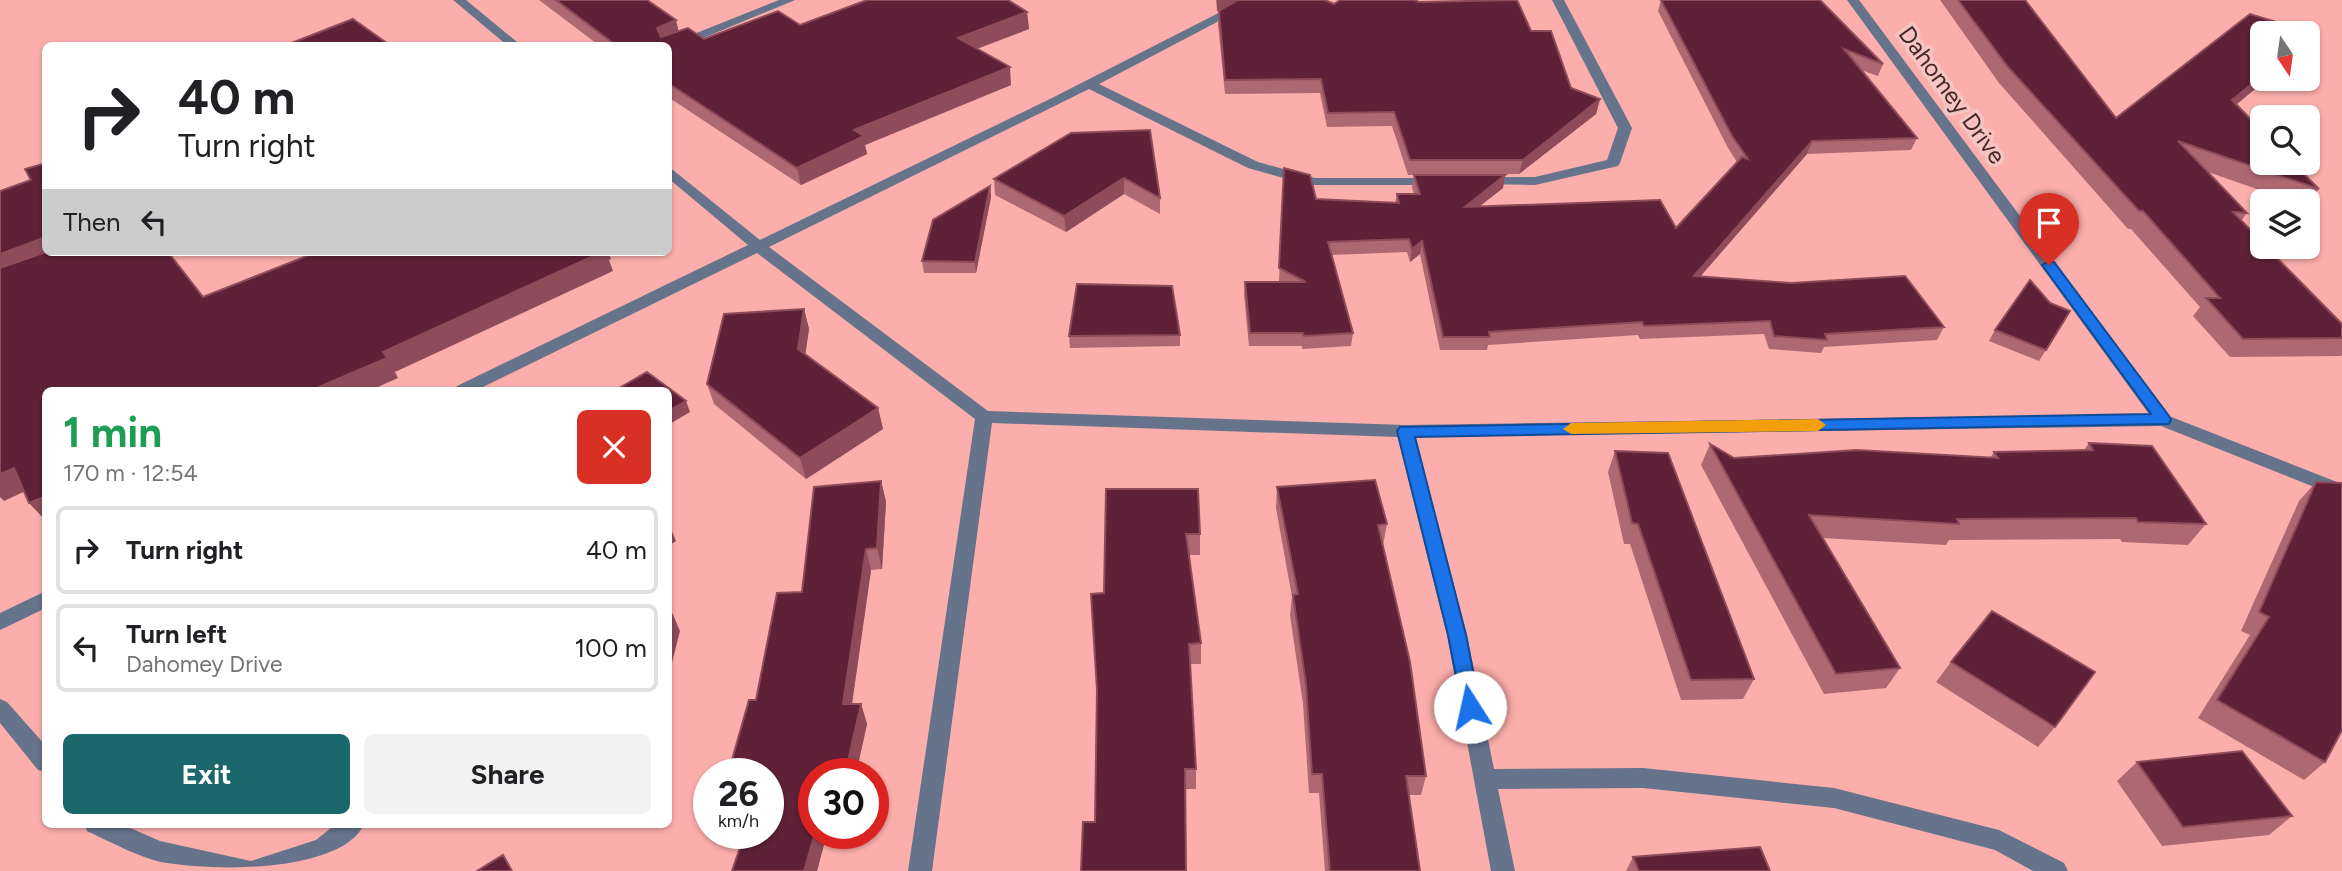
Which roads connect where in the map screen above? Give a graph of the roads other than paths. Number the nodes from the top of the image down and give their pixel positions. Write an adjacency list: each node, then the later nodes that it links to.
1 (459, 0): 6 (street)
2 (789, 0): 7 (street)
3 (1253, 0): 8 (street)
4 (1558, 0): 8 (street)
5 (1853, 0): 13 (street, Dahomey Drive)
6 (511, 42)
7 (672, 46)
8 (1091, 85): 10 (street)
9 (672, 173): 10 (street)
10 (757, 245): 11 (street); 12 (street)
11 (469, 387)
12 (984, 417): 14 (street); 25 (street)
13 (2163, 420): 14 (street); 15 (street)
14 (1405, 431): 20 (street)
15 (2342, 491)
16 (42, 602): 17 (street)
17 (0, 622)
18 (0, 708): 19 (street)
19 (42, 759)
20 (1483, 779): 26 (street); 27 (street)
21 (104, 828): 23 (street)
22 (348, 828): 24 (street)
23 (248, 871)
24 (254, 871)
25 (920, 871)
26 (1503, 871)
27 (2056, 871)

